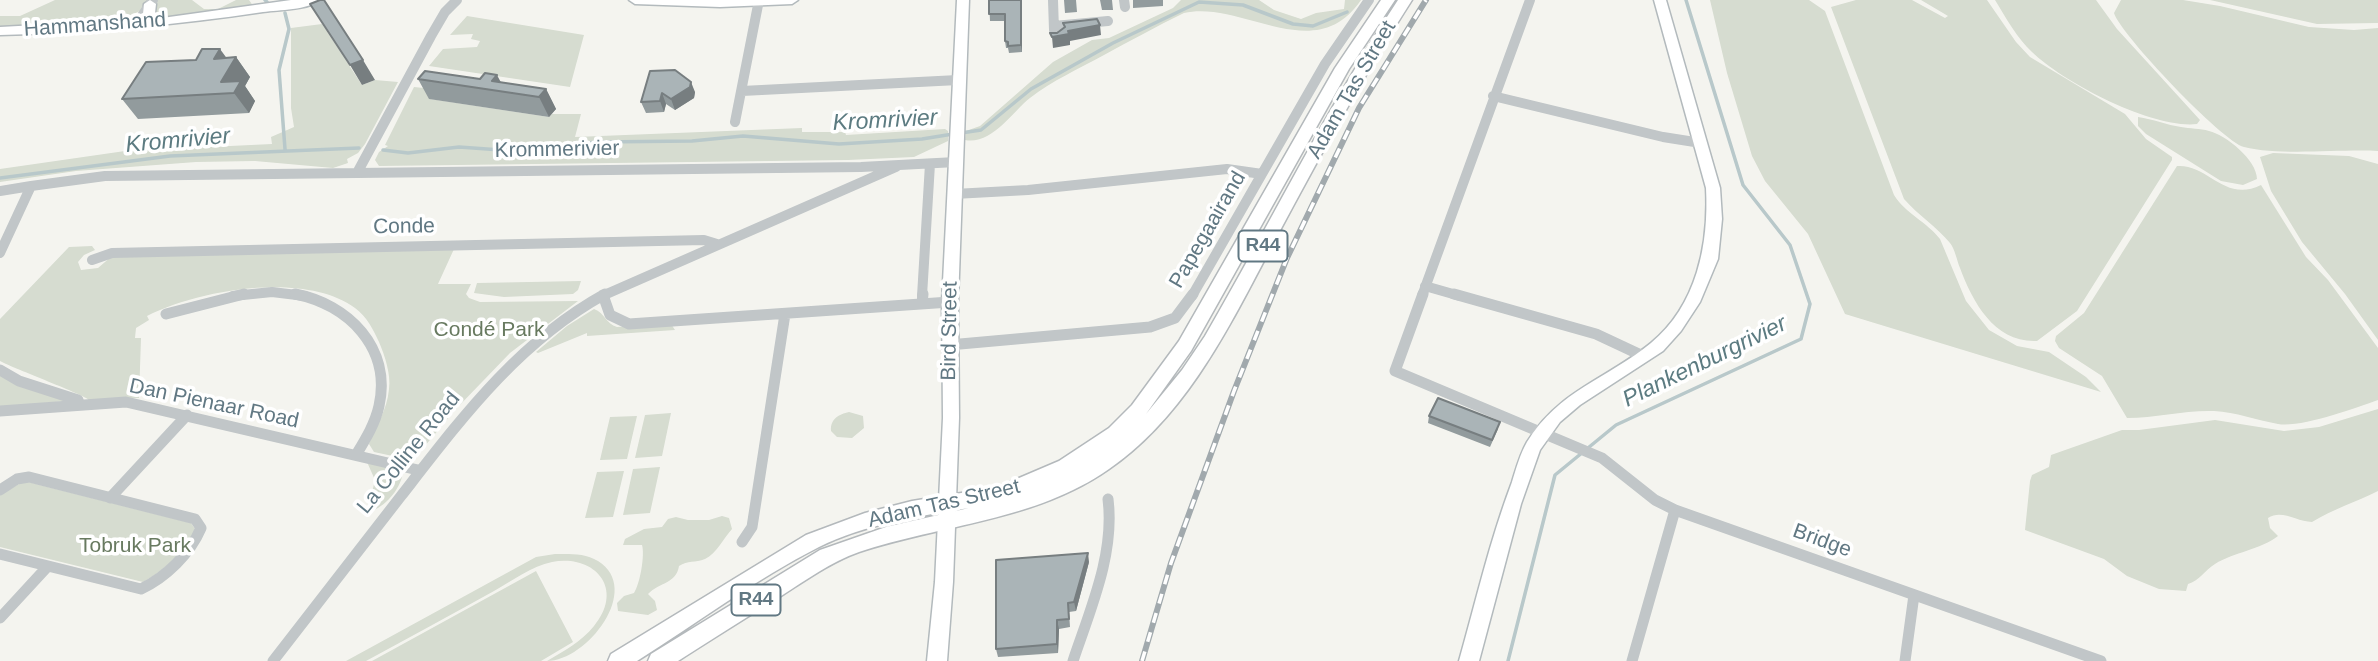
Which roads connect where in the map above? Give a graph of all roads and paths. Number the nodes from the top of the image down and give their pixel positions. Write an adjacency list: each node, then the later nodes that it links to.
1 (314, 0): 16 (street, Hammanshand)
2 (447, 0): 15 (street)
3 (457, 0): 15 (street)
4 (635, 0): 13 (street)
5 (792, 0): 13 (street)
6 (963, 0): 22 (street, Bird Street)
7 (1053, 0): 19 (street)
8 (1369, 0): 32 (street, Papegaairand)
9 (1388, 0): 46 (main road, Adam Tas Street / R44)
10 (1405, 0): 47 (main road, Adam Tas Street / R44)
11 (1530, 0): 24 (street)
12 (1660, 0): 26 (street)
13 (759, 1): 23 (street)
14 (152, 2): 16 (street); 18 (street)
15 (445, 12): 31 (street)
16 (158, 21): 18 (street, Hammanshand)
17 (1108, 22): 19 (street)
18 (137, 23): 20 (street, Hammanshand)
19 (1054, 26): 21 (street)
20 (0, 31)
21 (1055, 37)
22 (958, 80): 23 (street); 27 (street, Bird Street)
23 (742, 91): 25 (street)
24 (1493, 96): 26 (street); 40 (street)
25 (735, 122)
26 (1701, 143): 49 (street)
27 (956, 162): 28 (street, Krommerivier); 36 (street, Bird Street)
28 (930, 164): 29 (street, Krommerivier); 43 (street)
29 (899, 165): 30 (street, Krommerivier); 34 (street, La Colline Road)
30 (861, 167): 31 (street, Krommerivier); 34 (street)
31 (357, 173): 33 (street, Krommerivier)
32 (1262, 174): 36 (street); 48 (street, Papegaairand)
33 (31, 186): 35 (street, Krommerivier); 38 (street)
34 (849, 187): 37 (street, La Colline Road)
35 (0, 191)
36 (954, 194): 42 (street, Bird Street)
37 (717, 244): 39 (street, Conde); 41 (street, La Colline Road)
38 (0, 253)
39 (92, 260)
40 (1425, 286): 49 (street); 54 (street, Bridge)
41 (603, 295): 45 (street); 56 (street, La Colline Road)
42 (950, 302): 43 (street); 48 (street, Bird Street)
43 (922, 304): 45 (street)
44 (166, 314): 55 (street)
45 (785, 314): 62 (street)
46 (1200, 321): 47 (main road); 61 (main road, Adam Tas Street / R44)
47 (1219, 327): 61 (main road, Adam Tas Street / R44)
48 (949, 345): 61 (street, Bird Street)
49 (1643, 356): 54 (street)
50 (0, 370): 51 (street)
51 (76, 405): 52 (street, Dan Pienaar Road); 53 (street, Dan Pienaar Road)
52 (0, 411)
53 (187, 415): 55 (street, Dan Pienaar Road); 58 (street)
54 (1544, 432): 60 (street, Bridge); 72 (street)
55 (356, 455): 56 (street, Dan Pienaar Road)
56 (418, 470): 67 (street, La Colline Road)
57 (0, 490): 58 (street)
58 (110, 498): 64 (street)
59 (1108, 499): 71 (street)
60 (1675, 510): 65 (street, Bridge); 73 (street)
61 (946, 513): 68 (main road, Adam Tas Street / R44); 69 (main road, Adam Tas Street / R44); 70 (street, Bird Street)
62 (742, 542)
63 (0, 554): 64 (street)
64 (48, 566): 66 (street)
65 (1914, 595): 74 (street); 75 (street, Bridge)
66 (0, 618)
67 (273, 661)
68 (619, 661)
69 (659, 661)
70 (937, 661)
71 (1073, 661)
72 (1469, 661)
73 (1632, 661)
74 (1905, 661)
75 (2101, 661)

